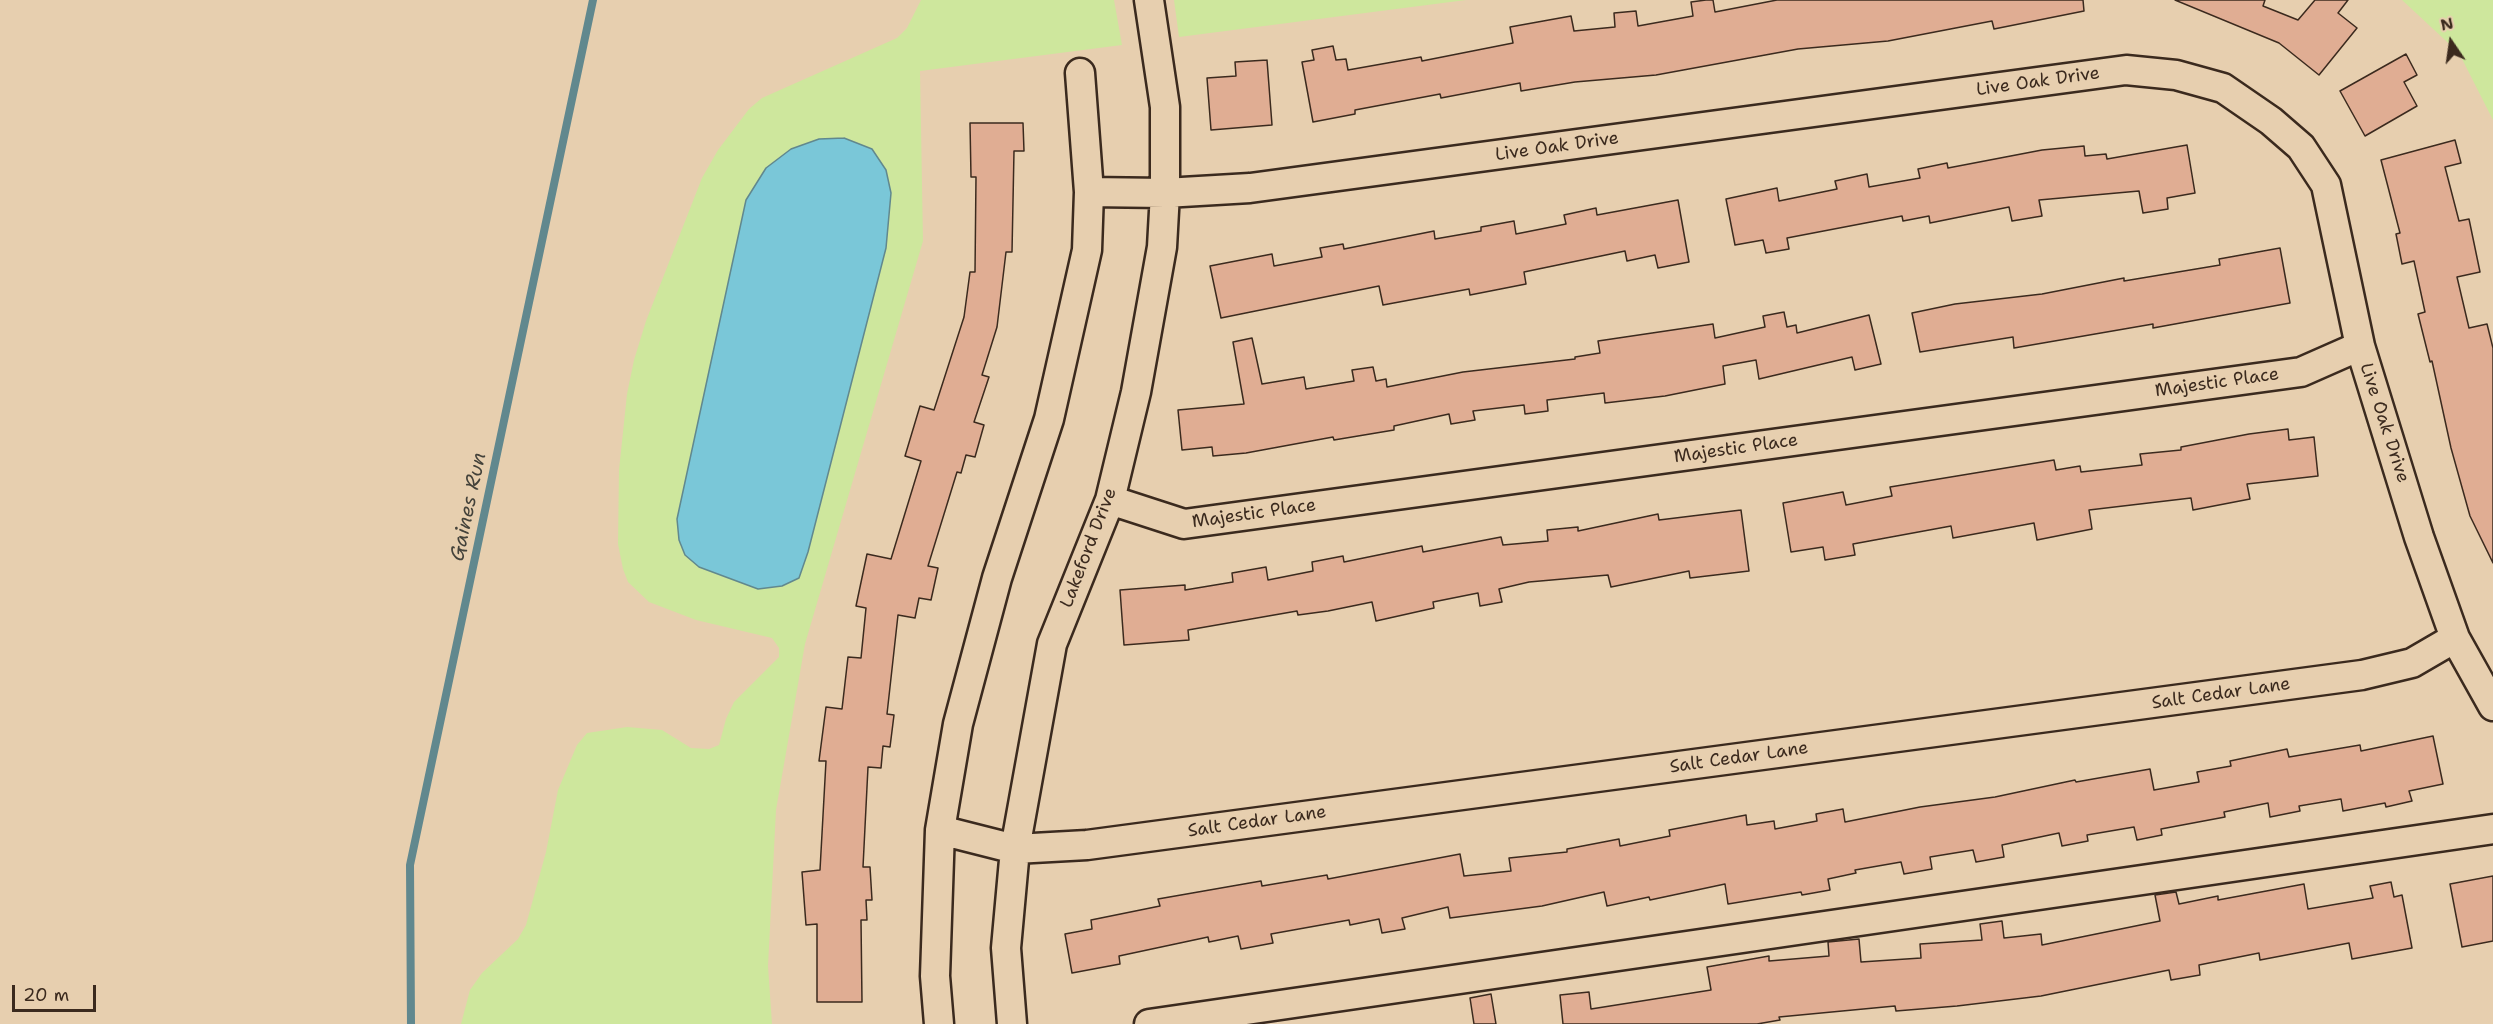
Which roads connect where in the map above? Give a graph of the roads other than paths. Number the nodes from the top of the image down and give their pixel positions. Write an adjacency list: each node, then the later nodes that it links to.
1 (1149, 0): 4 (street, Lakeford Drive)
2 (1080, 73): 3 (street)
3 (1089, 192): 4 (street, Live Oak Drive); 10 (street)
4 (1165, 193): 5 (street, Live Oak Drive); 6 (street, Lakeford Drive)
5 (2360, 346): 6 (street, Majestic Place); 7 (street, Live Oak Drive)
6 (1110, 500): 11 (street, Lakeford Drive)
7 (2455, 638): 8 (street, Live Oak Drive); 11 (street, Salt Cedar Lane)
8 (2493, 706)
9 (2493, 829): 14 (street)
10 (940, 830): 11 (street, Salt Cedar Lane); 12 (street)
11 (1015, 849): 13 (street, Lakeford Drive)
12 (939, 1024)
13 (1012, 1024)
14 (1149, 1024)

